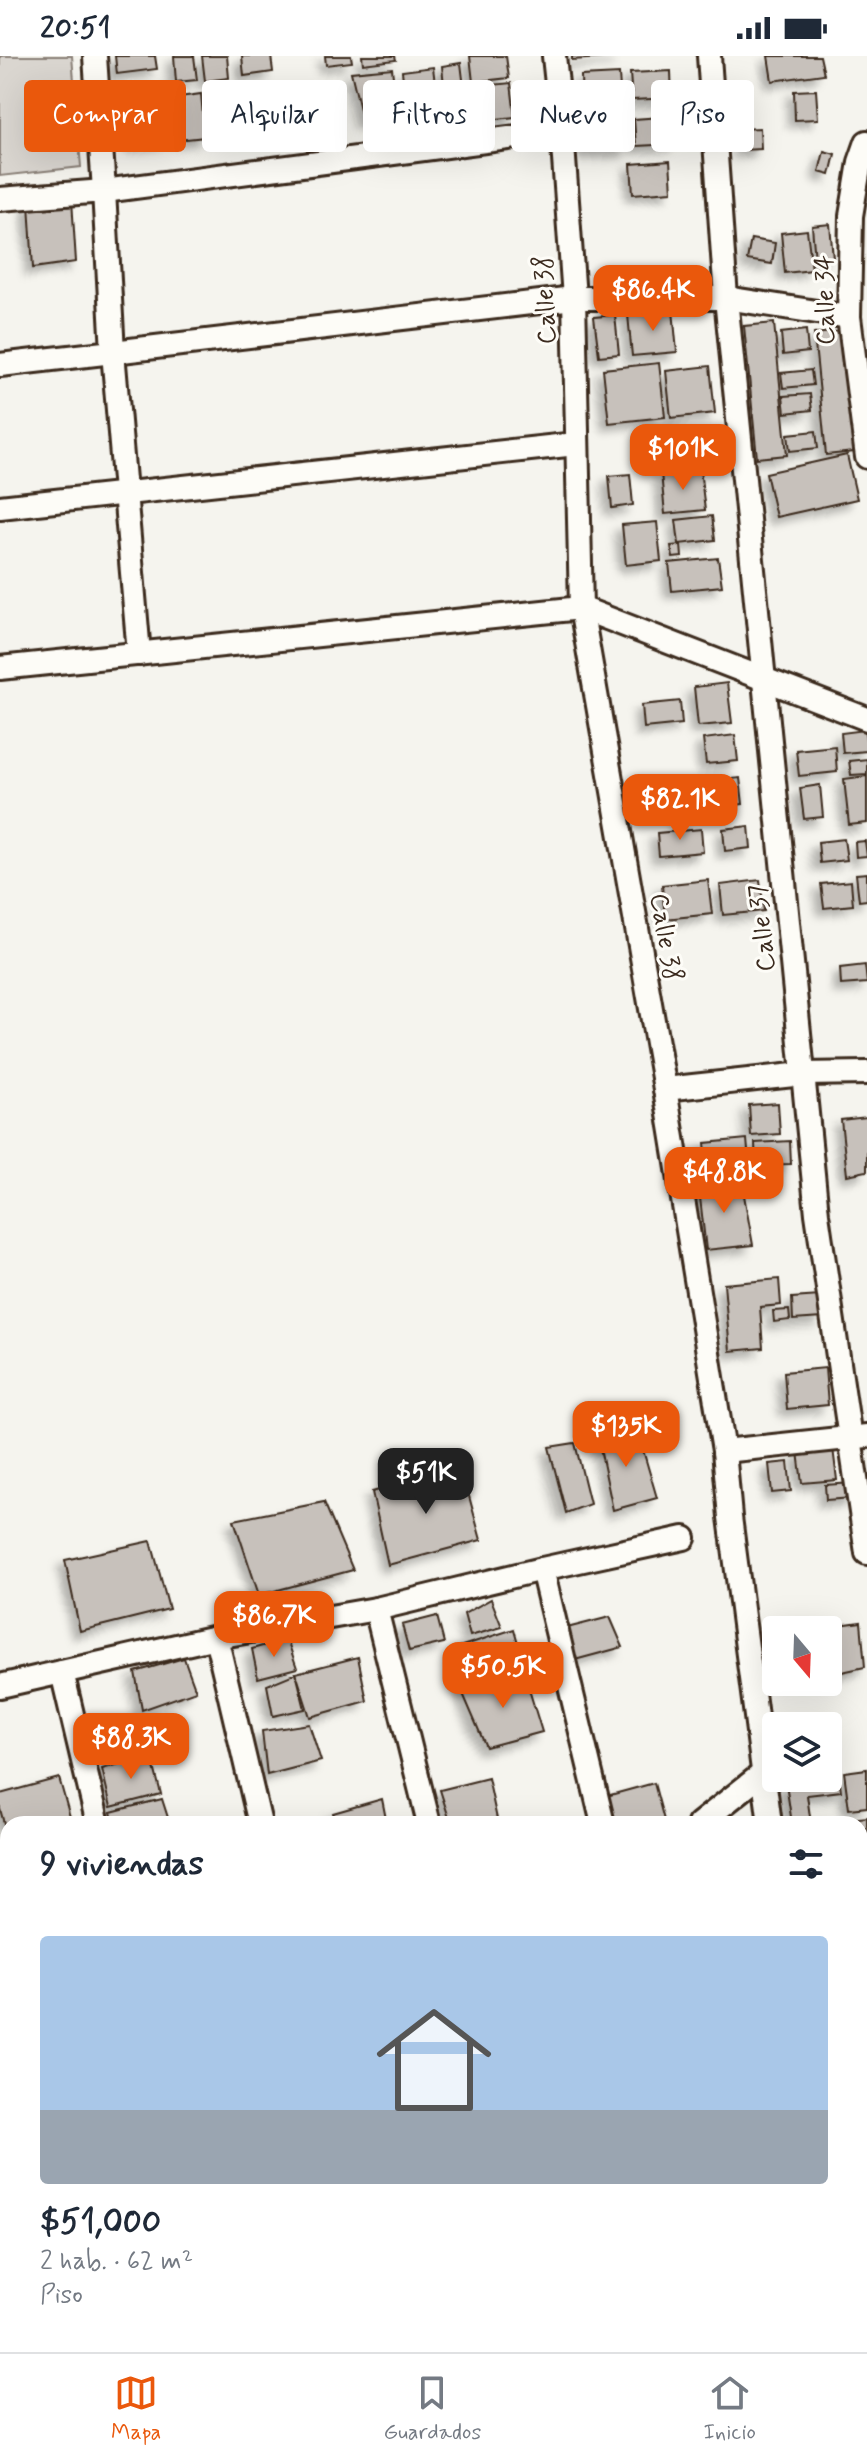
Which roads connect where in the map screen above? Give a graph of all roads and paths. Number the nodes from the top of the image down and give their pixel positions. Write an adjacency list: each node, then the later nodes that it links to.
1 (95, 56): 8 (street)
2 (554, 56): 4 (street, Calle 38)
3 (709, 56): 11 (street, Calle 37)
4 (557, 80)
5 (511, 138): 8 (street)
6 (867, 142): 12 (street, Calle 34)
7 (564, 152): 10 (street, Calle 38)
8 (104, 191): 9 (street); 14 (street)
9 (0, 199)
10 (574, 298): 11 (street); 14 (street); 16 (street, Calle 38)
11 (726, 298): 12 (street); 23 (street, Calle 37)
12 (849, 317): 13 (street, Calle 34)
13 (859, 344): 17 (street, Calle 34)
14 (113, 352): 15 (street); 18 (street)
15 (0, 365)
16 (576, 444): 18 (street); 20 (street, Calle 38)
17 (867, 457)
18 (126, 493): 19 (street); 21 (street)
19 (0, 507)
20 (581, 608): 21 (street); 23 (street); 27 (street, Calle 38)
21 (139, 654): 22 (street)
22 (0, 668)
23 (764, 679): 24 (street); 26 (street, Calle 37)
24 (867, 719)
25 (867, 1073): 26 (street)
26 (803, 1074): 27 (street); 28 (street, Calle 37)
27 (665, 1089): 29 (street, Calle 38)
28 (858, 1437): 29 (street); 31 (street, Calle 37)
29 (724, 1451): 37 (street, Calle 38)
30 (684, 1538): 32 (street)
31 (867, 1553)
32 (542, 1569): 33 (street); 42 (street)
33 (376, 1609): 34 (street); 41 (street)
34 (216, 1637): 35 (street); 40 (street)
35 (62, 1672): 36 (street); 39 (street)
36 (0, 1686)
37 (762, 1774): 43 (street)
38 (765, 1792): 44 (street, Calle 38)
39 (96, 1816)
40 (258, 1816)
41 (427, 1816)
42 (601, 1816)
43 (709, 1816)
44 (769, 1816)

